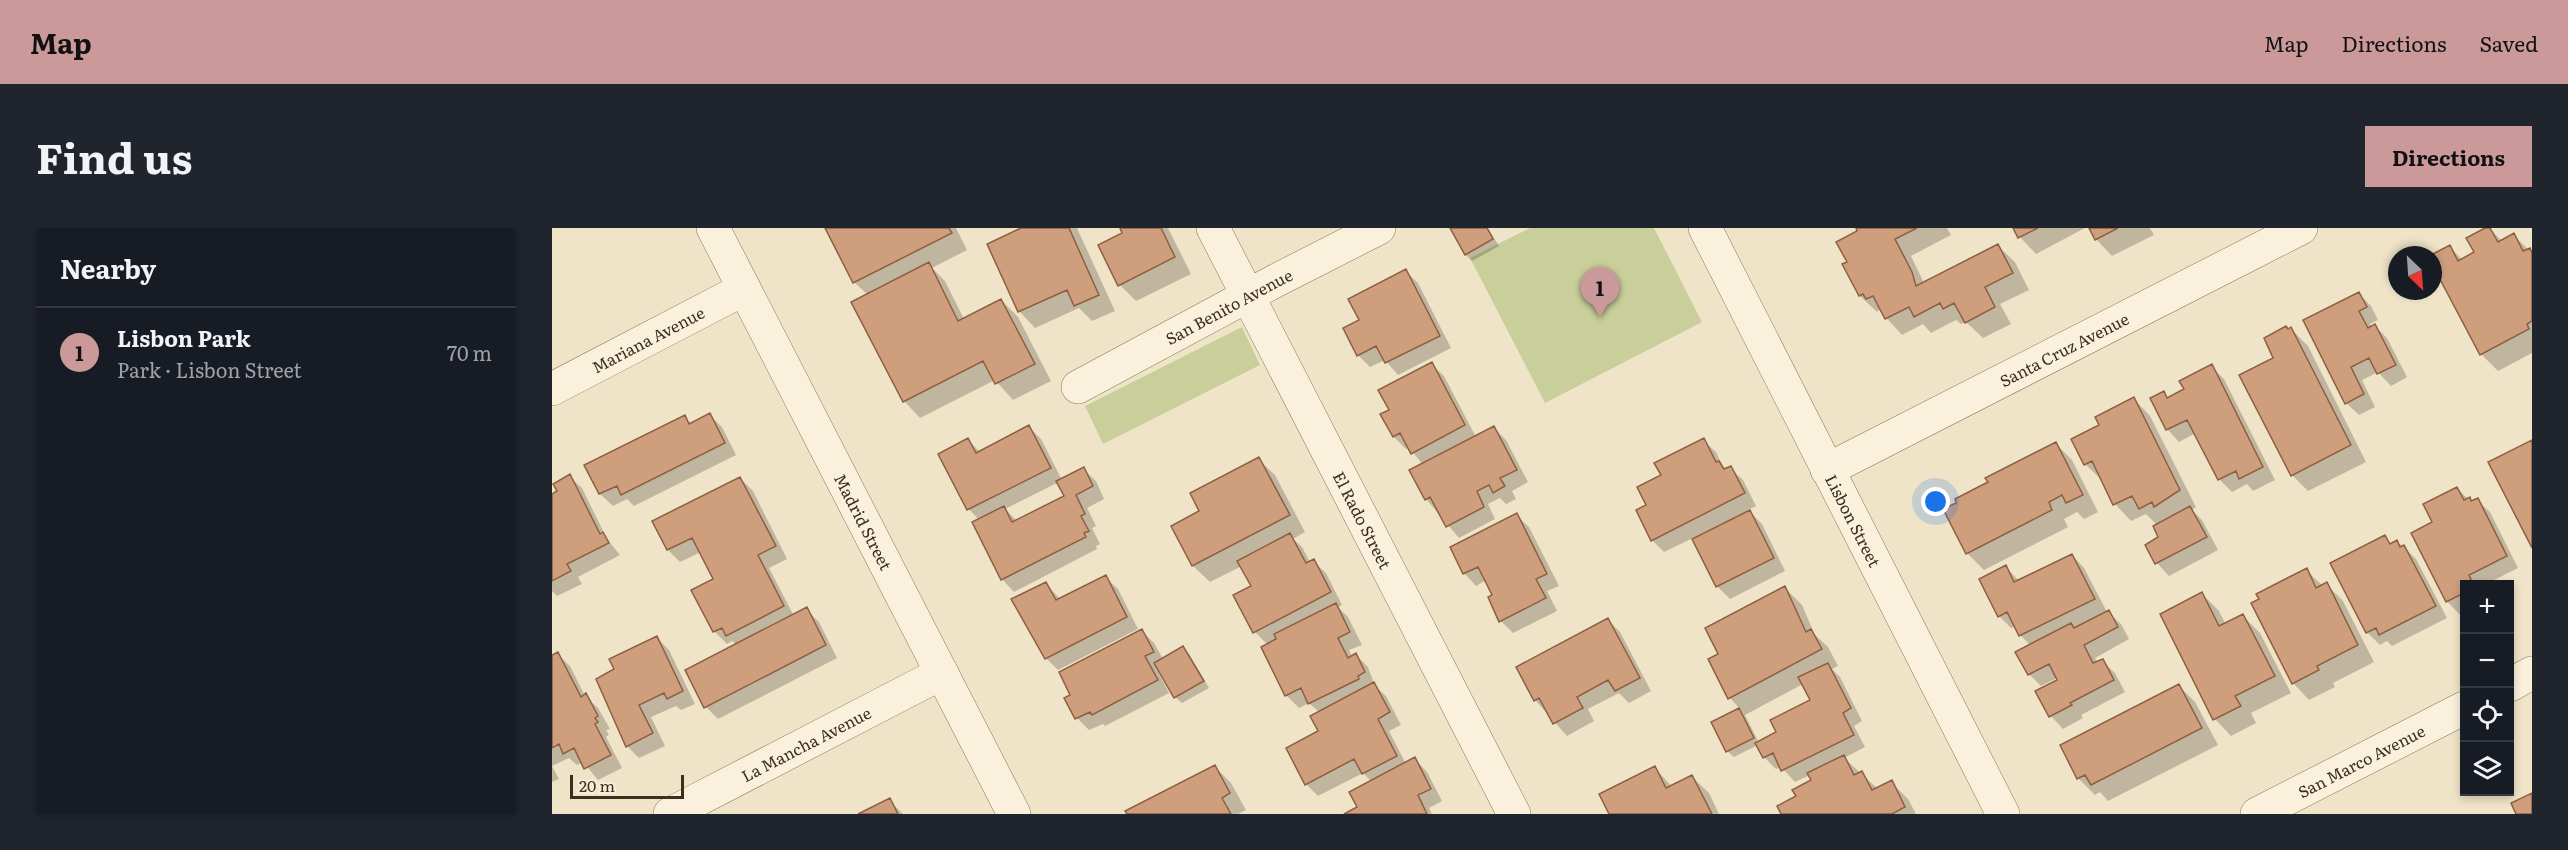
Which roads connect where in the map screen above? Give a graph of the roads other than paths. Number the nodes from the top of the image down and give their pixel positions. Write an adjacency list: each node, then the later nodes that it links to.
1 (713, 228): 6 (street, Madrid Street)
2 (1213, 228): 7 (street, El Rado Street)
3 (1379, 228): 7 (street, San Benito Avenue)
4 (1705, 228): 10 (street, Lisbon Street)
5 (2301, 228): 10 (street, Santa Cruz Avenue)
6 (744, 289): 9 (street, Mariana Avenue); 12 (street, Madrid Street)
7 (1247, 296): 8 (street, San Benito Avenue); 17 (street, El Rado Street)
8 (1078, 387)
9 (552, 389)
10 (1827, 470): 18 (street, Lisbon Street)
11 (2532, 673): 13 (street)
12 (942, 674): 15 (street, La Mancha Avenue); 16 (street, Madrid Street)
13 (2514, 683)
14 (2460, 710): 19 (street, San Marco Avenue)
15 (670, 814)
16 (1014, 814)
17 (1514, 814)
18 (2003, 814)
19 (2257, 814)

